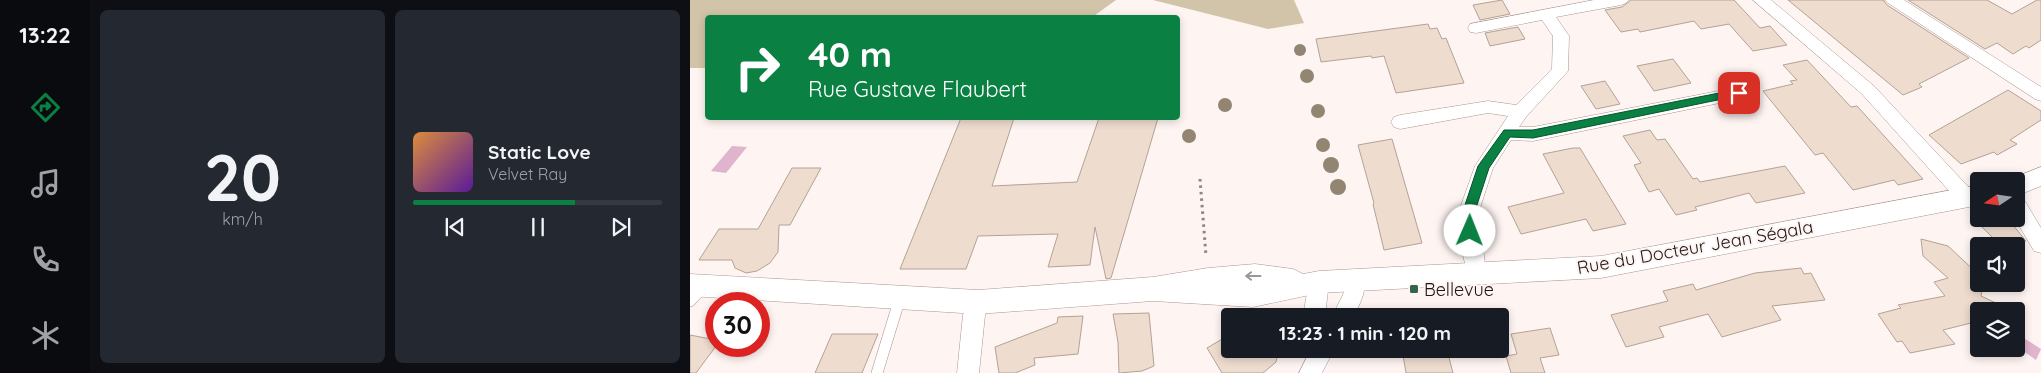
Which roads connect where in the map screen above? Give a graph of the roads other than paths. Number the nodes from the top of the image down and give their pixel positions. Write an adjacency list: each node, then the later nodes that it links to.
1 (1621, 0): 4 (street)
2 (1761, 0): 13 (street)
3 (1893, 0): 7 (street)
4 (1546, 14): 5 (street); 8 (street)
5 (1476, 28)
6 (1739, 93): 10 (street)
7 (2041, 95)
8 (1520, 112): 9 (street); 10 (street)
9 (1400, 122)
10 (1508, 132): 17 (street)
11 (2041, 176): 12 (street)
12 (2025, 183)
13 (1970, 194)
14 (1970, 198): 17 (street, Rue du Docteur Jean Ségala)
15 (2025, 218): 16 (street)
16 (2041, 245)
17 (1476, 274): 18 (street, Rue du Docteur Jean Ségala)
18 (1355, 280): 19 (street, Rue du Docteur Jean Ségala); 25 (street)
19 (1319, 282): 20 (street, Rue du Docteur Jean Ségala); 20 (street, Rue du Docteur Jean Ségala, one-way to 20); 24 (street)
20 (1153, 289): 23 (street, Rue du Docteur Jean Ségala)
21 (695, 290): 22 (street, Rue du Docteur Jean Ségala)
22 (900, 298): 23 (street, Rue du Docteur Jean Ségala); 26 (lane)
23 (978, 302): 27 (street)
24 (1315, 308)
25 (1347, 308)
26 (877, 373)
27 (968, 373)

